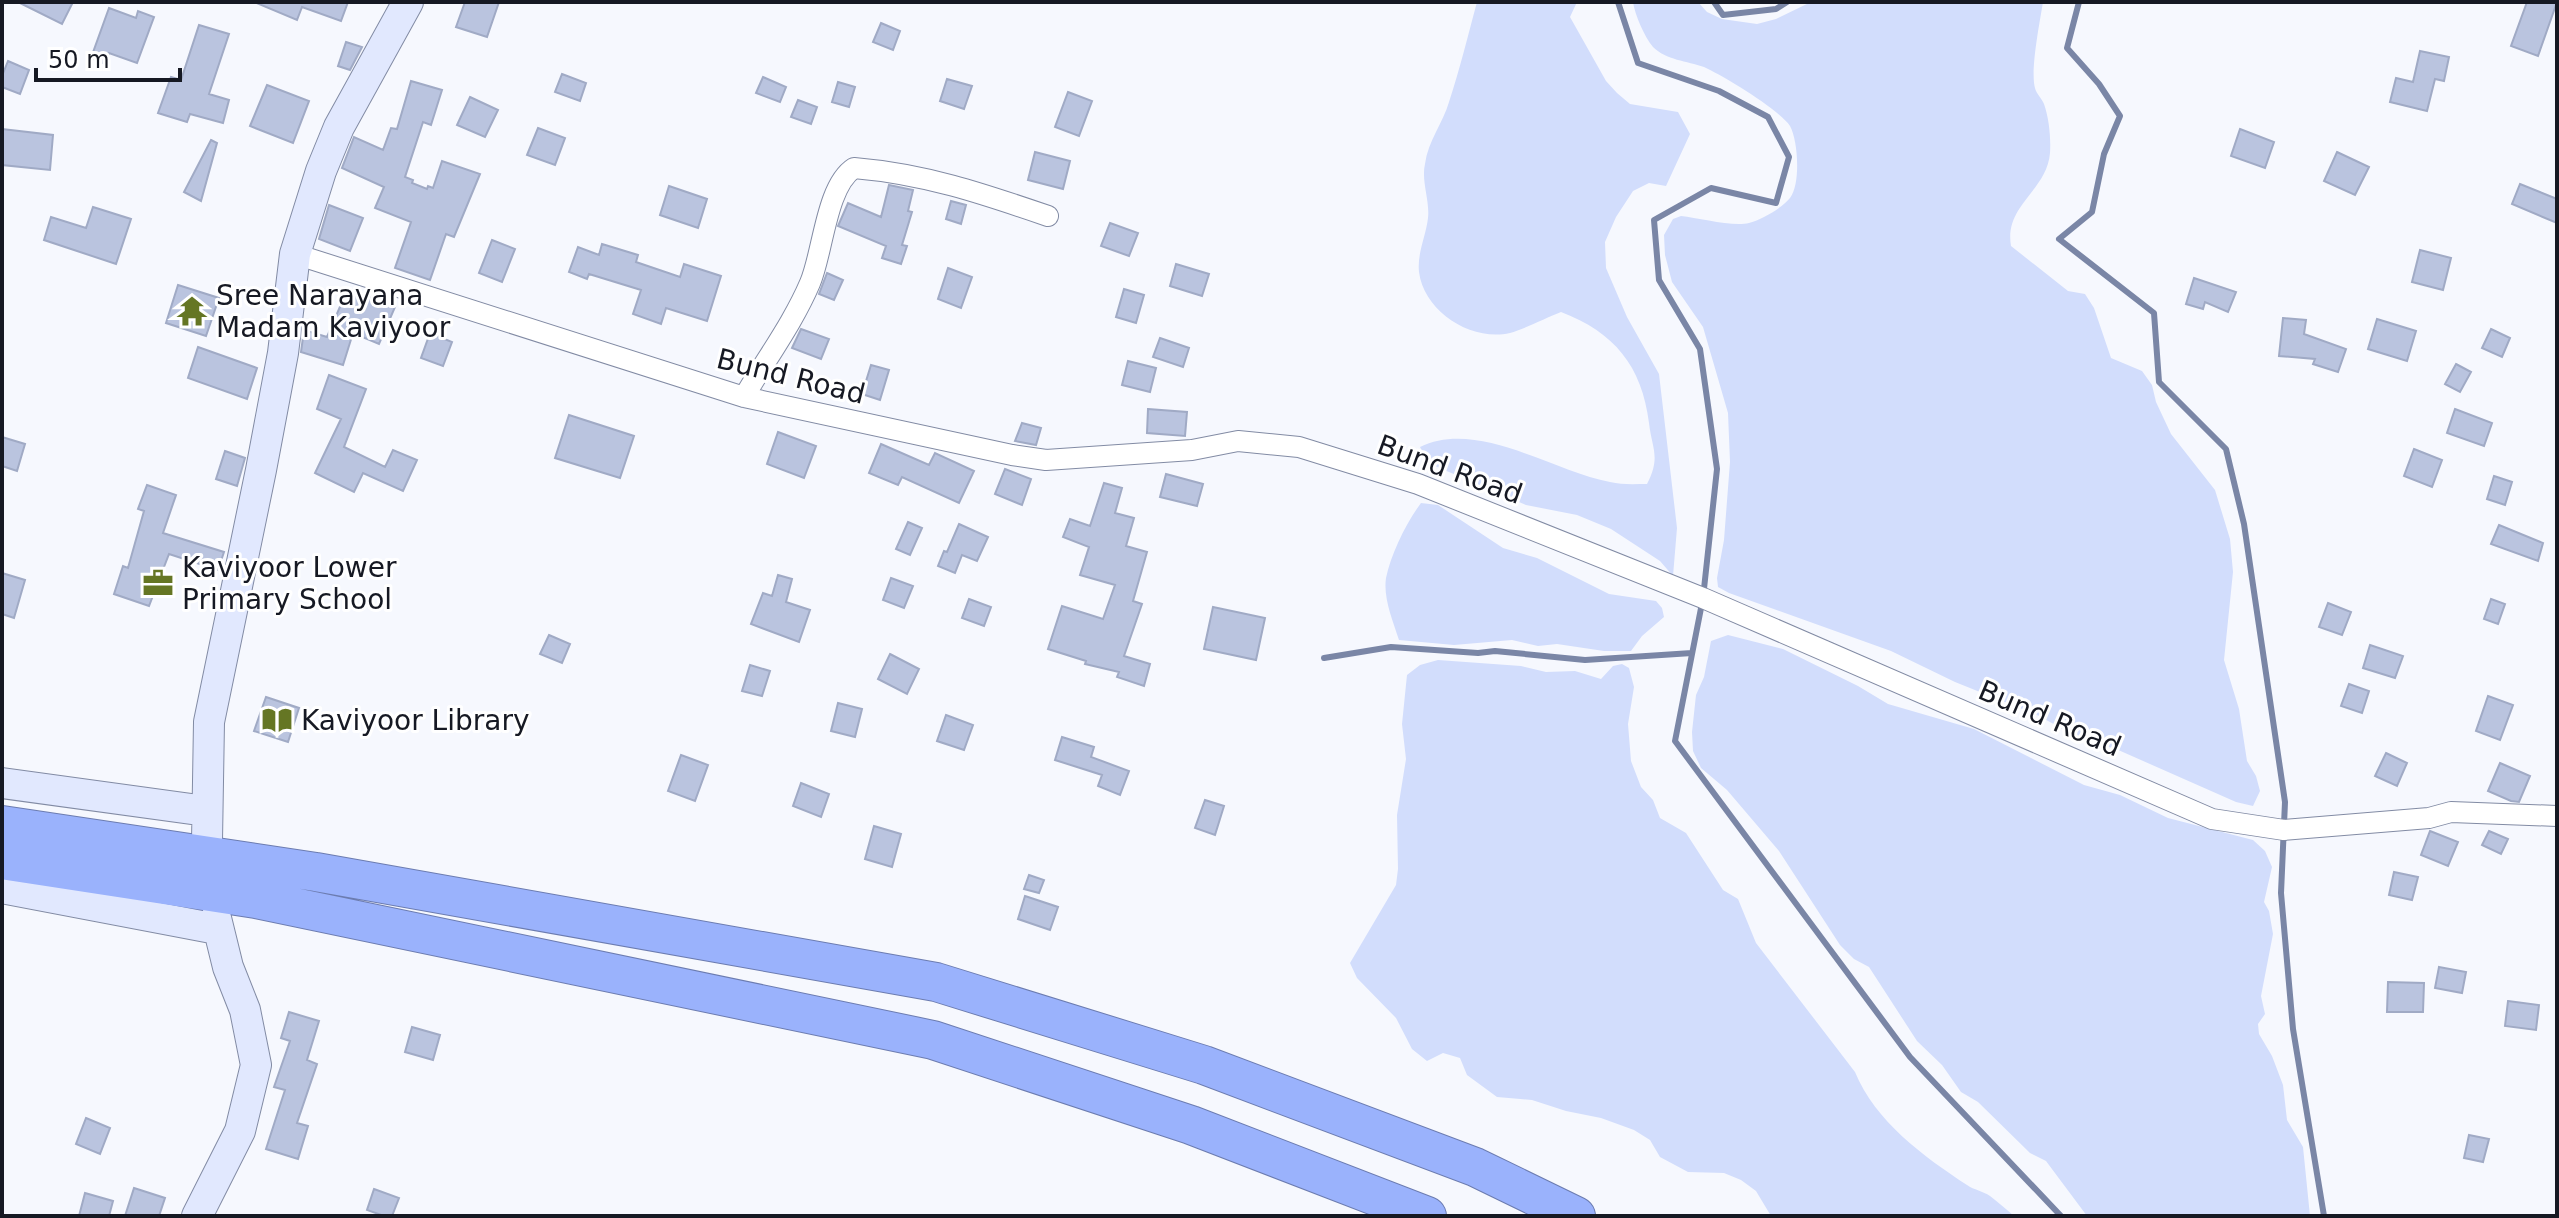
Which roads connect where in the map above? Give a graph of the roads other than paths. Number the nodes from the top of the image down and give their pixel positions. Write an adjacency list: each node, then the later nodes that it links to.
1 (408, 2): 3 (main road)
2 (1048, 216): 4 (street)
3 (295, 254): 4 (street, Bund Road); 6 (main road)
4 (744, 397): 7 (street, Bund Road)
5 (2, 783): 6 (main road)
6 (206, 811): 9 (main road)
7 (2557, 816)
8 (2, 825): 14 (highway)
9 (207, 841)
10 (2, 860): 13 (highway)
11 (2, 888): 12 (main road)
12 (197, 1216)
13 (1427, 1216)
14 (1576, 1216)

